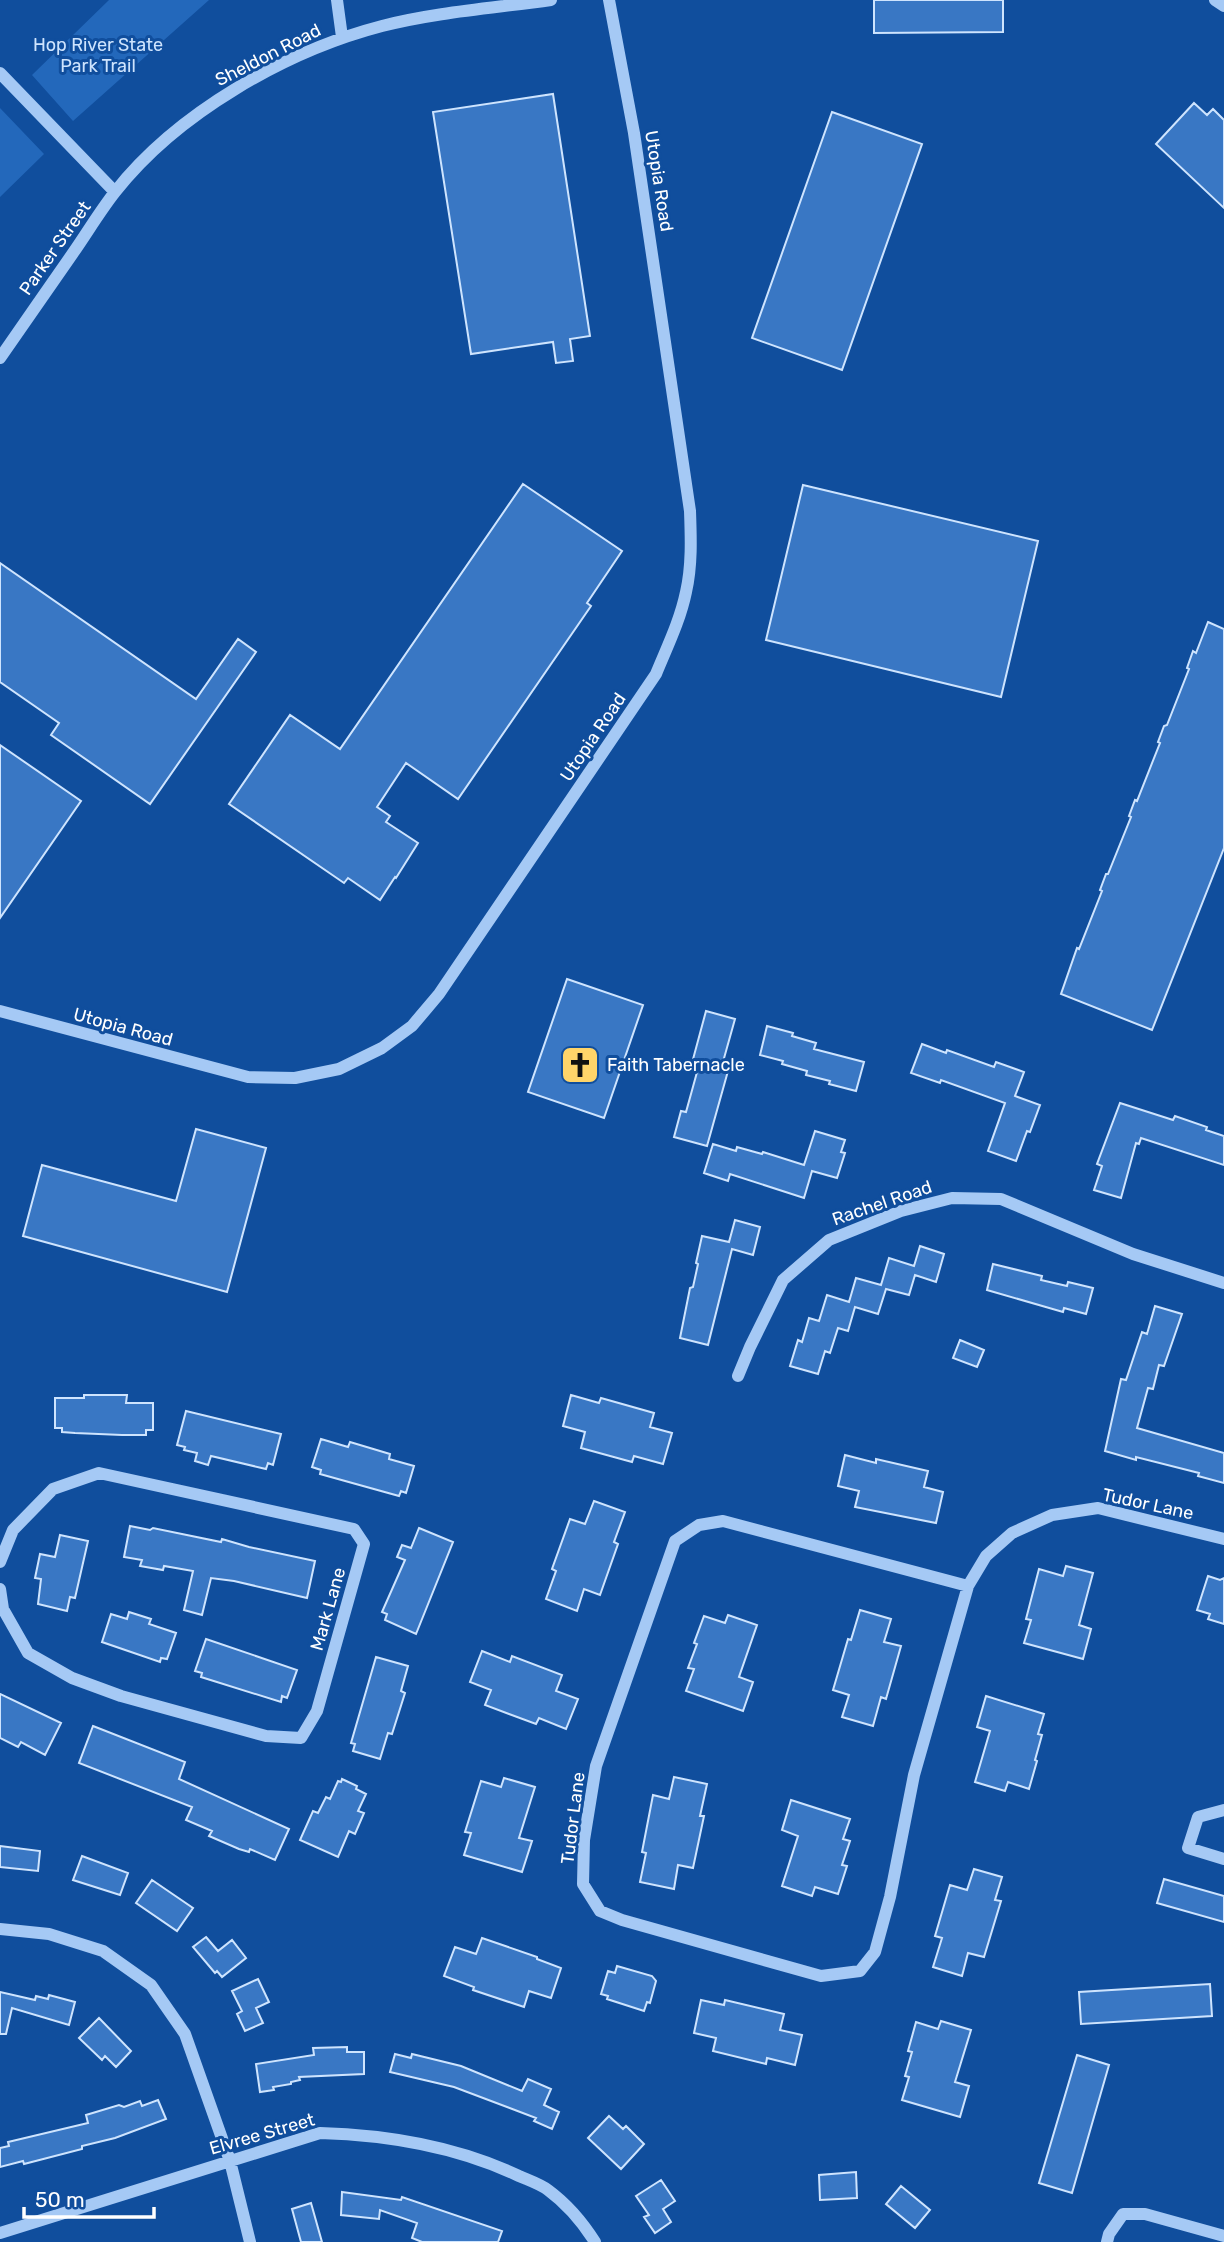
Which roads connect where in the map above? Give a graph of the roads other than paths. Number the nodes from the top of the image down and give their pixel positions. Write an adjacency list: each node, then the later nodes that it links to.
1 (337, 0): 6 (street)
2 (551, 0): 6 (street, Sheldon Road)
3 (609, 0): 10 (street, Utopia Road)
4 (1215, 0): 5 (street)
5 (1224, 6)
6 (342, 37): 8 (street, Sheldon Road)
7 (0, 73): 8 (street)
8 (115, 192): 9 (street, Parker Street)
9 (0, 358)
10 (0, 1012)
11 (1224, 1283): 12 (street, Rachel Road)
12 (738, 1376)
13 (1224, 1539): 15 (street, Tudor Lane)
14 (0, 1562): 16 (street, Mark Lane)
15 (968, 1586): 15 (street, Tudor Lane)
16 (0, 1589)
17 (1224, 1810): 18 (street)
18 (1224, 1859)
19 (0, 1929): 20 (street)
20 (230, 2161): 21 (street, Elvree Street); 23 (street); 24 (street, Elvree Street)
21 (0, 2233)
22 (1224, 2236): 25 (street)
23 (250, 2242)
24 (595, 2242)
25 (1107, 2242)

